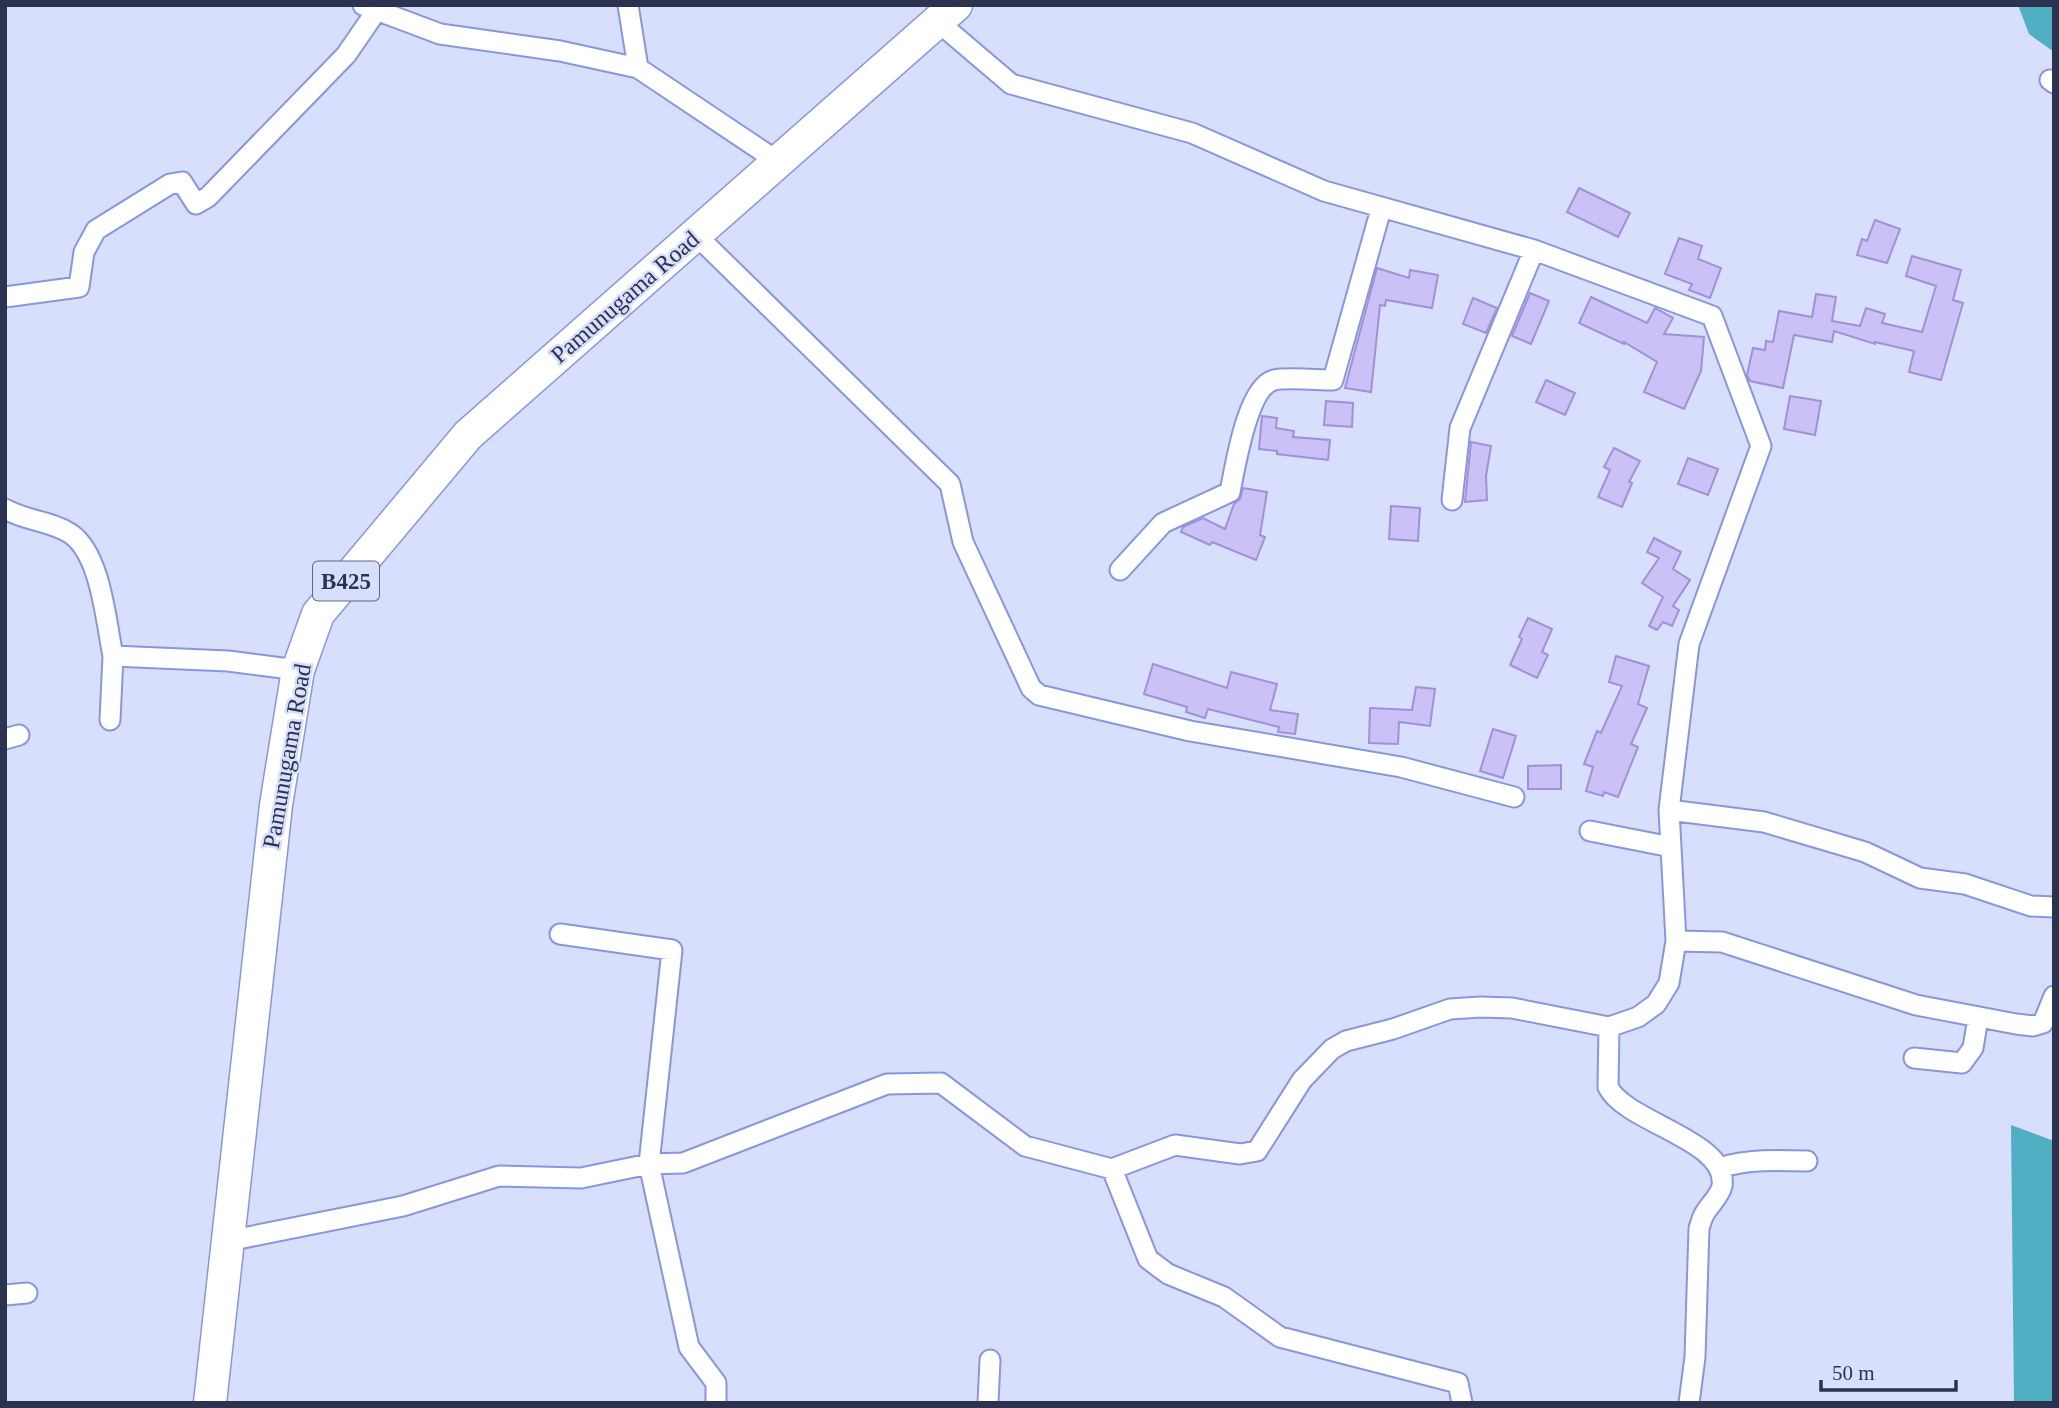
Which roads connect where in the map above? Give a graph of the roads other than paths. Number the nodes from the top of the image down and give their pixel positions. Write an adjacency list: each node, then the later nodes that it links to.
1 (628, 5): 4 (street)
2 (370, 8): 4 (street); 9 (street)
3 (947, 13): 5 (main road, Pamunugama Road / B425); 6 (street)
4 (638, 68): 5 (street)
5 (779, 163): 7 (main road, Pamunugama Road / B425)
6 (1381, 209): 8 (street); 12 (street)
7 (696, 235): 14 (main road, Pamunugama Road / B425); 16 (street)
8 (1534, 250): 10 (street); 17 (street)
9 (5, 297)
10 (1452, 500)
11 (5, 509): 13 (street)
12 (1120, 570)
13 (113, 656): 14 (street); 15 (street)
14 (298, 670): 31 (main road, Pamunugama Road / B425)
15 (110, 720)
16 (1514, 797)
17 (1669, 810): 19 (street); 20 (street)
18 (1590, 831): 19 (street)
19 (1671, 847): 22 (street)
20 (2054, 907)
21 (560, 934): 28 (street)
22 (1676, 941): 24 (street); 25 (street)
23 (2054, 996): 24 (street)
24 (1978, 1018): 26 (street)
25 (1609, 1027): 29 (street); 30 (street)
26 (1914, 1058)
27 (1807, 1161): 29 (street)
28 (649, 1164): 30 (street); 31 (street); 36 (street)
29 (1719, 1168): 39 (street)
30 (1111, 1169): 38 (street)
31 (228, 1241): 35 (main road, Pamunugama Road / B425)
32 (27, 1293): 33 (street)
33 (5, 1295)
34 (990, 1360): 37 (street)
35 (210, 1403)
36 (716, 1403)
37 (988, 1403)
38 (1462, 1403)
39 (1689, 1403)

